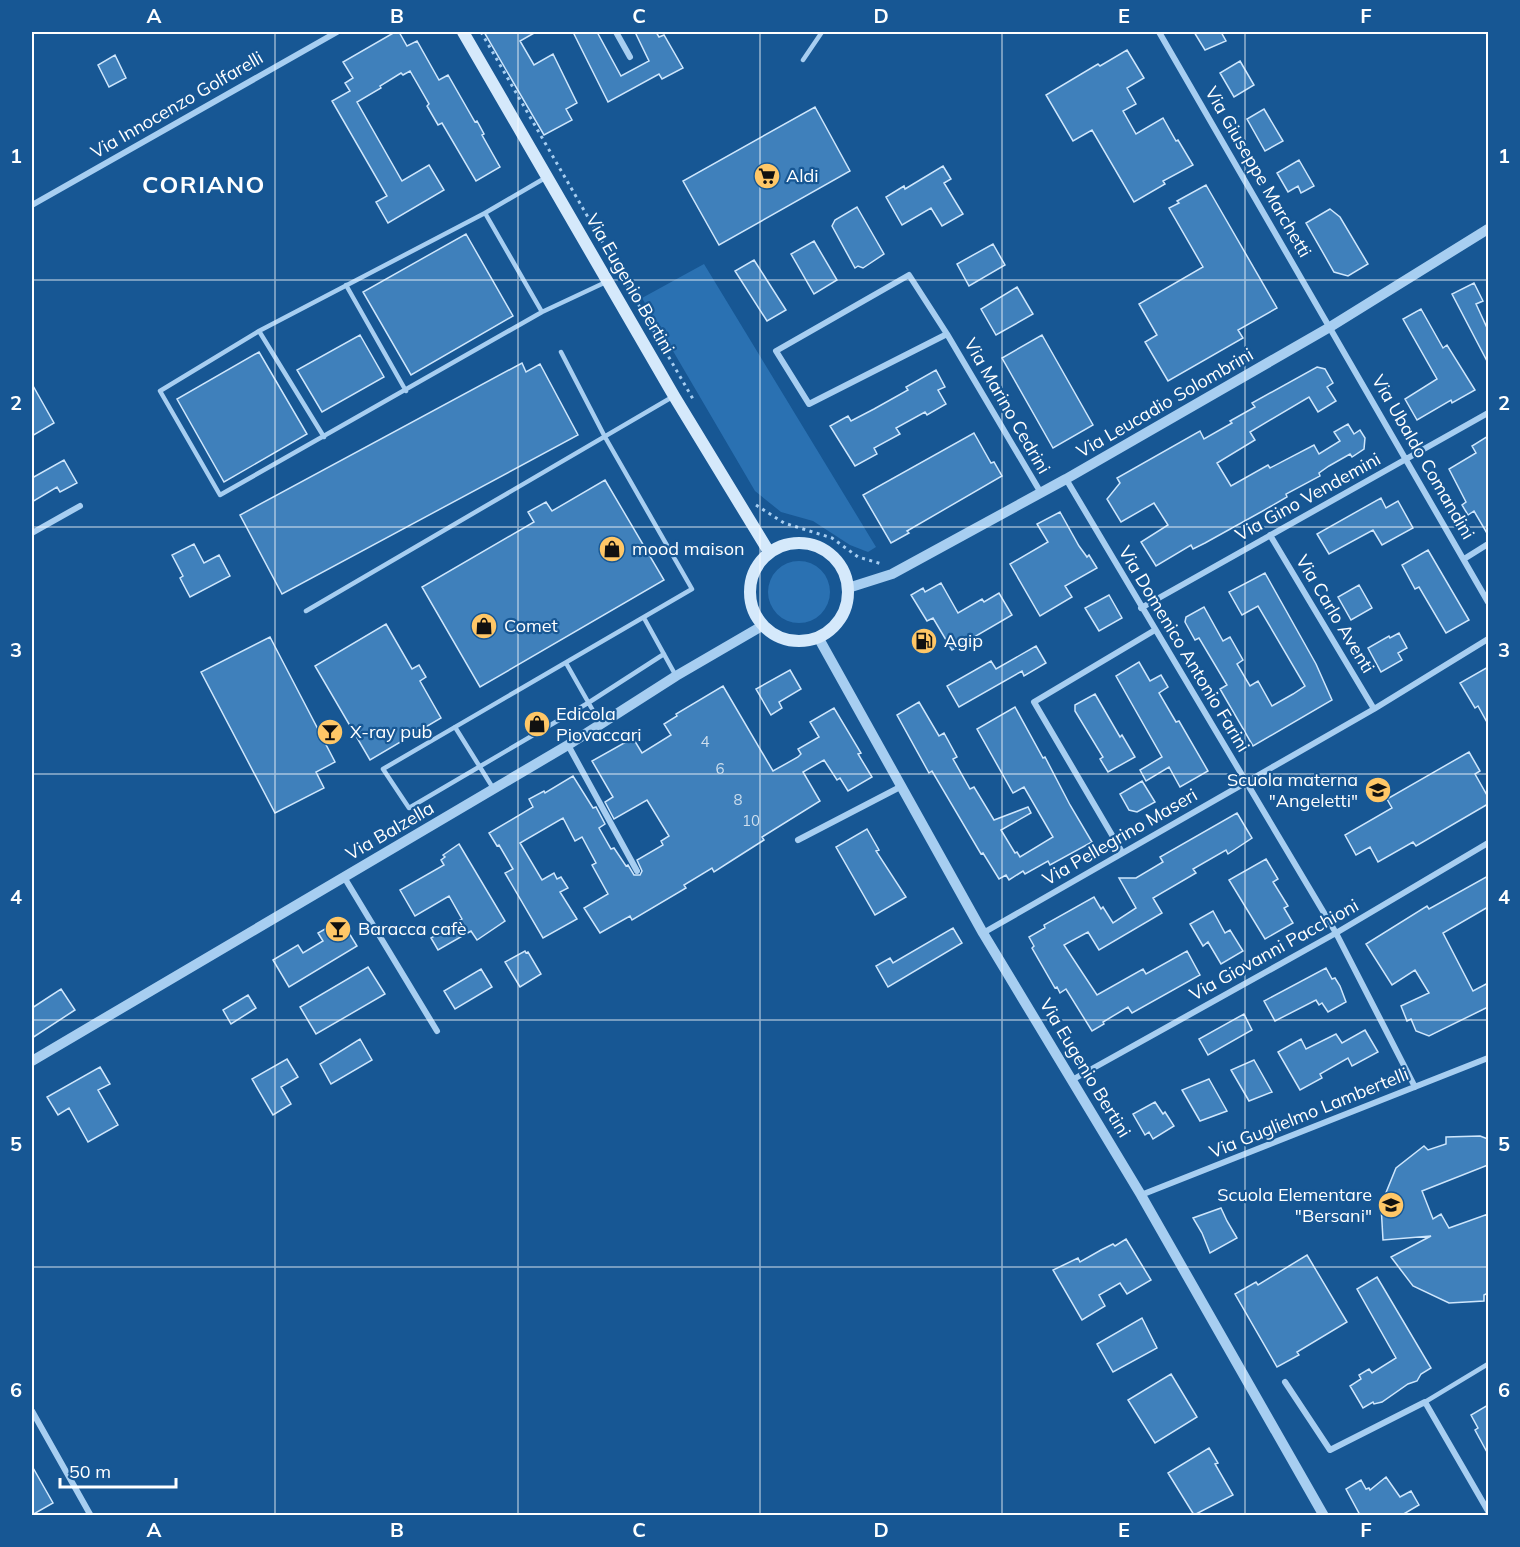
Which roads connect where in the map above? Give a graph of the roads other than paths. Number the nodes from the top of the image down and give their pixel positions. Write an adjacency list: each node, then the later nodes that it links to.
1 (337, 32): 9 (street, Via Innocenzo Golfarelli)
2 (463, 32): 8 (main road, Via Eugenio Bertini)
3 (616, 32): 6 (street)
4 (822, 32): 7 (lane)
5 (1159, 32): 15 (street, Via Giuseppe Marchetti)
6 (630, 57)
7 (803, 60)
8 (547, 177): 10 (lane); 12 (main road, Via Eugenio Bertini)
9 (32, 205)
10 (484, 213): 13 (lane); 14 (lane)
11 (1488, 229): 15 (street, Via Leucadio Solombrini)
12 (607, 281): 14 (lane); 20 (main road, Via Eugenio Bertini)
13 (346, 285): 16 (lane); 19 (lane)
14 (542, 312): 19 (lane)
15 (1330, 327): 24 (street, Via Ubaldo Comandini); 25 (street, Via Leucadio Solombrini)
16 (259, 331): 22 (lane); 22 (lane)
17 (947, 334): 17 (street, Via Marino Cedrini); 26 (street, Via Marino Cedrini)
18 (561, 352): 23 (lane)
19 (405, 390): 22 (lane)
20 (674, 396): 23 (lane); 31 (main road, Via Eugenio Bertini)
21 (1488, 413): 24 (street, Via Gino Vendemini)
22 (324, 437)
23 (605, 437): 36 (lane); 37 (lane)
24 (1406, 460): 29 (street, Via Gino Vendemini); 32 (street, Via Ubaldo Comandini)
25 (1066, 479): 26 (street, Via Leucadio Solombrini); 35 (street, Via Domenico Antonio Farini)
26 (1041, 493): 33 (street, Via Leucadio Solombrini)
27 (80, 506): 28 (street)
28 (32, 533)
29 (1270, 535): 35 (street, Via Gino Vendemini); 46 (street, Via Carlo Aventi)
30 (1488, 544): 32 (street)
31 (769, 552): 33 (main road); 38 (main road)
32 (1464, 559): 34 (street, Via Ubaldo Comandini)
33 (848, 588): 40 (main road)
34 (1488, 602)
35 (1142, 608): 39 (street, Via Domenico Antonio Farini)
36 (306, 611)
37 (644, 618): 42 (lane); 43 (lane)
38 (762, 626): 40 (main road); 44 (street, Via Balzella)
39 (1155, 630): 51 (street, Via Domenico Antonio Farini); 56 (street)
40 (818, 637): 52 (street, Via Eugenio Bertini)
41 (1488, 639): 46 (street, Via Pellegrino Maseri)
42 (664, 654): 44 (lane); 45 (lane)
43 (566, 663): 45 (lane); 48 (lane)
44 (676, 676): 47 (street, Via Balzella)
45 (588, 703): 47 (lane); 50 (lane)
46 (1374, 709): 51 (street, Via Pellegrino Maseri)
47 (601, 724): 49 (street, Via Balzella)
48 (455, 727): 50 (lane); 50 (lane)
49 (568, 745): 53 (street, Via Balzella); 57 (street)
50 (479, 765): 53 (lane)
51 (1247, 782): 56 (street, Via Pellegrino Maseri); 60 (street, Via Domenico Antonio Farini)
52 (902, 786): 54 (street); 59 (street, Via Eugenio Bertini)
53 (494, 789): 58 (street, Via Balzella)
54 (798, 840)
55 (1488, 843): 60 (street, Via Giovanni Pacchioni)
56 (1122, 852): 59 (street, Via Pellegrino Maseri)
57 (637, 871)
58 (344, 877): 61 (street); 63 (street, Via Balzella)
59 (983, 933): 64 (street, Via Eugenio Bertini)
60 (1336, 933): 64 (street, Via Giovanni Pacchioni); 65 (street, Via Domenico Antonio Farini)
61 (437, 1031)
62 (1488, 1058): 65 (street, Via Guglielmo Lambertelli)
63 (32, 1061)
64 (1072, 1080): 66 (street, Via Eugenio Bertini)
65 (1414, 1087): 66 (street, Via Guglielmo Lambertelli)
66 (1141, 1195): 73 (street, Via Eugenio Bertini)
67 (1488, 1364): 69 (lane)
68 (1285, 1382): 69 (street)
69 (1425, 1402): 71 (street)
70 (32, 1411): 72 (street)
71 (1488, 1512)
72 (91, 1515)
73 (1324, 1515)

